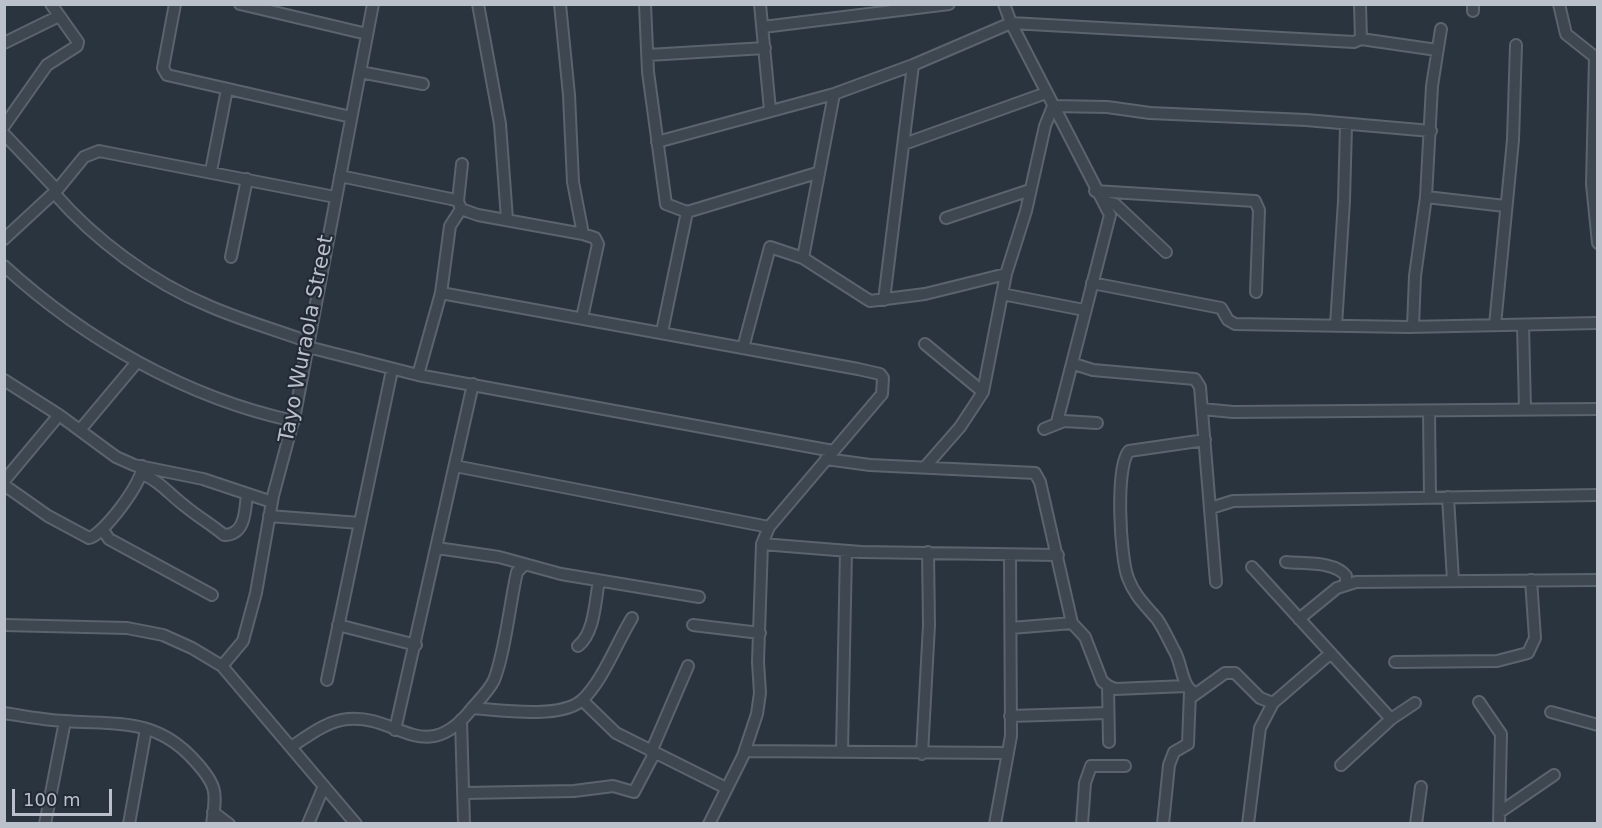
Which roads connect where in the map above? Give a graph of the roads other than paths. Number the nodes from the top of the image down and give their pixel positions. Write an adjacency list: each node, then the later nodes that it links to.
1 (51, 4): 14 (street)
2 (175, 4): 28 (street)
3 (240, 4): 13 (street)
4 (373, 4): 18 (street, Tayo Wuraola Street)
5 (478, 4): 55 (street)
6 (560, 4): 56 (street)
7 (645, 4): 24 (street)
8 (760, 4): 16 (street)
9 (949, 4): 16 (street)
10 (1004, 4): 15 (street)
11 (1360, 4): 19 (street)
12 (1559, 4): 58 (street)
13 (285, 9): 18 (street)
14 (59, 16): 20 (street); 34 (street)
15 (1011, 23): 19 (street); 25 (street); 29 (street)
16 (762, 27): 22 (street)
17 (1441, 29): 23 (street)
18 (367, 34): 26 (street, Tayo Wuraola Street)
19 (1361, 39): 23 (street)
20 (4, 43)
21 (1516, 45): 52 (street)
22 (765, 48): 24 (street); 32 (street)
23 (1437, 50): 36 (street)
24 (648, 55): 38 (street)
25 (913, 65): 30 (street); 39 (street)
26 (360, 72): 27 (street); 33 (street, Tayo Wuraola Street)
27 (423, 84)
28 (227, 89): 33 (street); 41 (street)
29 (1046, 93): 31 (street); 39 (street)
30 (834, 94): 32 (street); 42 (street)
31 (1053, 106): 35 (street); 45 (street); 47 (street)
32 (770, 110): 38 (street)
33 (351, 117): 43 (street, Tayo Wuraola Street)
34 (4, 126)
35 (1346, 126): 36 (street); 72 (street)
36 (1431, 131): 49 (street)
37 (4, 134): 46 (street)
38 (657, 142): 53 (street)
39 (904, 144): 68 (street)
40 (462, 164): 51 (street)
41 (211, 171): 44 (street); 46 (street)
42 (817, 173): 53 (street); 61 (street)
43 (340, 176): 48 (street, Tayo Wuraola Street); 51 (street)
44 (246, 179): 48 (street); 60 (street)
45 (1029, 190): 54 (street); 63 (street)
46 (56, 191): 57 (street); 78 (street)
47 (1095, 191): 50 (street); 65 (street)
48 (335, 197): 78 (street, Tayo Wuraola Street)
49 (1426, 197): 52 (street); 75 (street)
50 (1104, 201): 59 (street); 64 (street)
51 (459, 205): 55 (street); 66 (street)
52 (1505, 206): 73 (street)
53 (687, 212): 76 (street)
54 (946, 218)
55 (507, 219): 56 (street)
56 (583, 234): 70 (street)
57 (4, 239)
58 (1598, 243)
59 (1166, 252)
60 (231, 257)
61 (803, 258): 68 (street); 79 (street)
62 (4, 266): 80 (street)
63 (1006, 274): 67 (street); 68 (street)
64 (1092, 283): 69 (street); 72 (street)
65 (1256, 292)
66 (441, 293): 70 (street); 83 (street)
67 (1002, 294): 69 (street); 86 (street)
68 (884, 300)
69 (1084, 310): 81 (street)
70 (582, 318): 76 (street)
71 (1598, 323): 74 (street)
72 (1336, 325): 75 (street)
73 (1495, 325): 74 (street); 75 (street)
74 (1523, 325): 88 (street)
75 (1413, 327)
76 (662, 332): 79 (street)
77 (925, 344): 86 (street)
78 (308, 345): 82 (street); 92 (street, Tayo Wuraola Street)
79 (743, 348): 98 (street)
80 (137, 362): 92 (street); 96 (street)
81 (1074, 364): 87 (street); 93 (street)
82 (392, 370): 83 (street); 110 (street)
83 (418, 375): 85 (street)
84 (4, 380): 91 (street)
85 (473, 384): 98 (street); 99 (street)
86 (983, 392): 100 (street)
87 (1202, 409): 90 (street); 97 (street)
88 (1525, 409): 89 (street); 90 (street)
89 (1598, 409)
90 (1430, 412): 105 (street)
91 (60, 415): 96 (street); 102 (street)
92 (294, 422): 107 (street, Tayo Wuraola Street)
93 (1057, 422): 94 (street); 95 (street)
94 (1097, 423)
95 (1044, 429)
96 (80, 430): 101 (street)
97 (1205, 440): 108 (street); 146 (street)
98 (829, 455): 100 (street); 111 (street)
99 (455, 466): 111 (street); 114 (street)
100 (925, 466): 118 (street)
101 (142, 470): 103 (street); 103 (street); 112 (street)
102 (4, 483): 112 (street)
103 (247, 494): 107 (street)
104 (1598, 495): 106 (street)
105 (1430, 497): 106 (street); 108 (street)
106 (1448, 497): 123 (street)
107 (272, 502): 109 (street, Tayo Wuraola Street)
108 (1211, 508): 126 (street)
109 (269, 516): 110 (street); 142 (street, Tayo Wuraola Street)
110 (360, 523): 134 (street)
111 (769, 527): 113 (street)
112 (103, 530): 128 (street)
113 (762, 544): 115 (street); 137 (street)
114 (437, 548): 120 (street); 138 (street)
115 (846, 551): 116 (street); 165 (street)
116 (928, 552): 117 (street); 168 (street)
117 (1010, 555): 118 (street); 136 (street)
118 (1058, 555): 132 (street)
119 (1286, 562): 127 (street)
120 (518, 566): 122 (street); 151 (street)
121 (1252, 567): 131 (street)
122 (599, 580): 129 (street); 139 (street)
123 (1453, 580): 124 (street); 127 (street)
124 (1531, 580): 125 (street); 141 (street)
125 (1598, 580)
126 (1216, 582)
127 (1346, 584): 131 (street)
128 (212, 595)
129 (699, 597)
130 (632, 618): 147 (street)
131 (1299, 619): 140 (street)
132 (1072, 623): 136 (street); 145 (street)
133 (4, 625): 142 (street)
134 (338, 625): 138 (street); 144 (street)
135 (693, 625): 137 (street)
136 (1011, 628): 155 (street)
137 (760, 633): 164 (street)
138 (416, 645): 161 (street)
139 (578, 646)
140 (1331, 653): 149 (street); 156 (street)
141 (1395, 662)
142 (222, 666): 163 (street)
143 (688, 666): 166 (street)
144 (327, 681)
145 (1108, 686): 146 (street); 152 (street)
146 (1191, 692): 149 (street); 187 (street)
147 (582, 700): 151 (street); 166 (street)
148 (1479, 702): 176 (street)
149 (1273, 703): 188 (street)
150 (1415, 703): 156 (street)
151 (472, 708): 157 (street)
152 (1108, 712): 155 (street); 162 (street)
153 (1551, 712): 159 (street)
154 (4, 713): 158 (street)
155 (1010, 716): 167 (street)
156 (1392, 718): 169 (street)
157 (461, 720): 161 (street); 175 (street)
158 (65, 722): 160 (street); 178 (street)
159 (1598, 725)
160 (146, 729): 177 (street); 179 (street)
161 (395, 730): 163 (street)
162 (1109, 742)
163 (291, 747): 172 (street)
164 (745, 750): 165 (street); 174 (street)
165 (842, 752): 168 (street)
166 (652, 753): 174 (street); 175 (street)
167 (1006, 753): 168 (street); 185 (street)
168 (922, 754)
169 (1341, 765)
170 (1125, 766): 186 (street)
171 (1554, 775): 176 (street)
172 (324, 786): 181 (street); 182 (street)
173 (1421, 787): 189 (street)
174 (726, 788): 184 (street)
175 (465, 793): 183 (street)
176 (1500, 812): 190 (street)
177 (213, 818): 180 (street)
178 (45, 824)
179 (129, 824)
180 (229, 824)
181 (308, 824)
182 (356, 824)
183 (464, 824)
184 (709, 824)
185 (995, 824)
186 (1082, 824)
187 (1163, 824)
188 (1248, 824)
189 (1416, 824)
190 (1499, 824)

